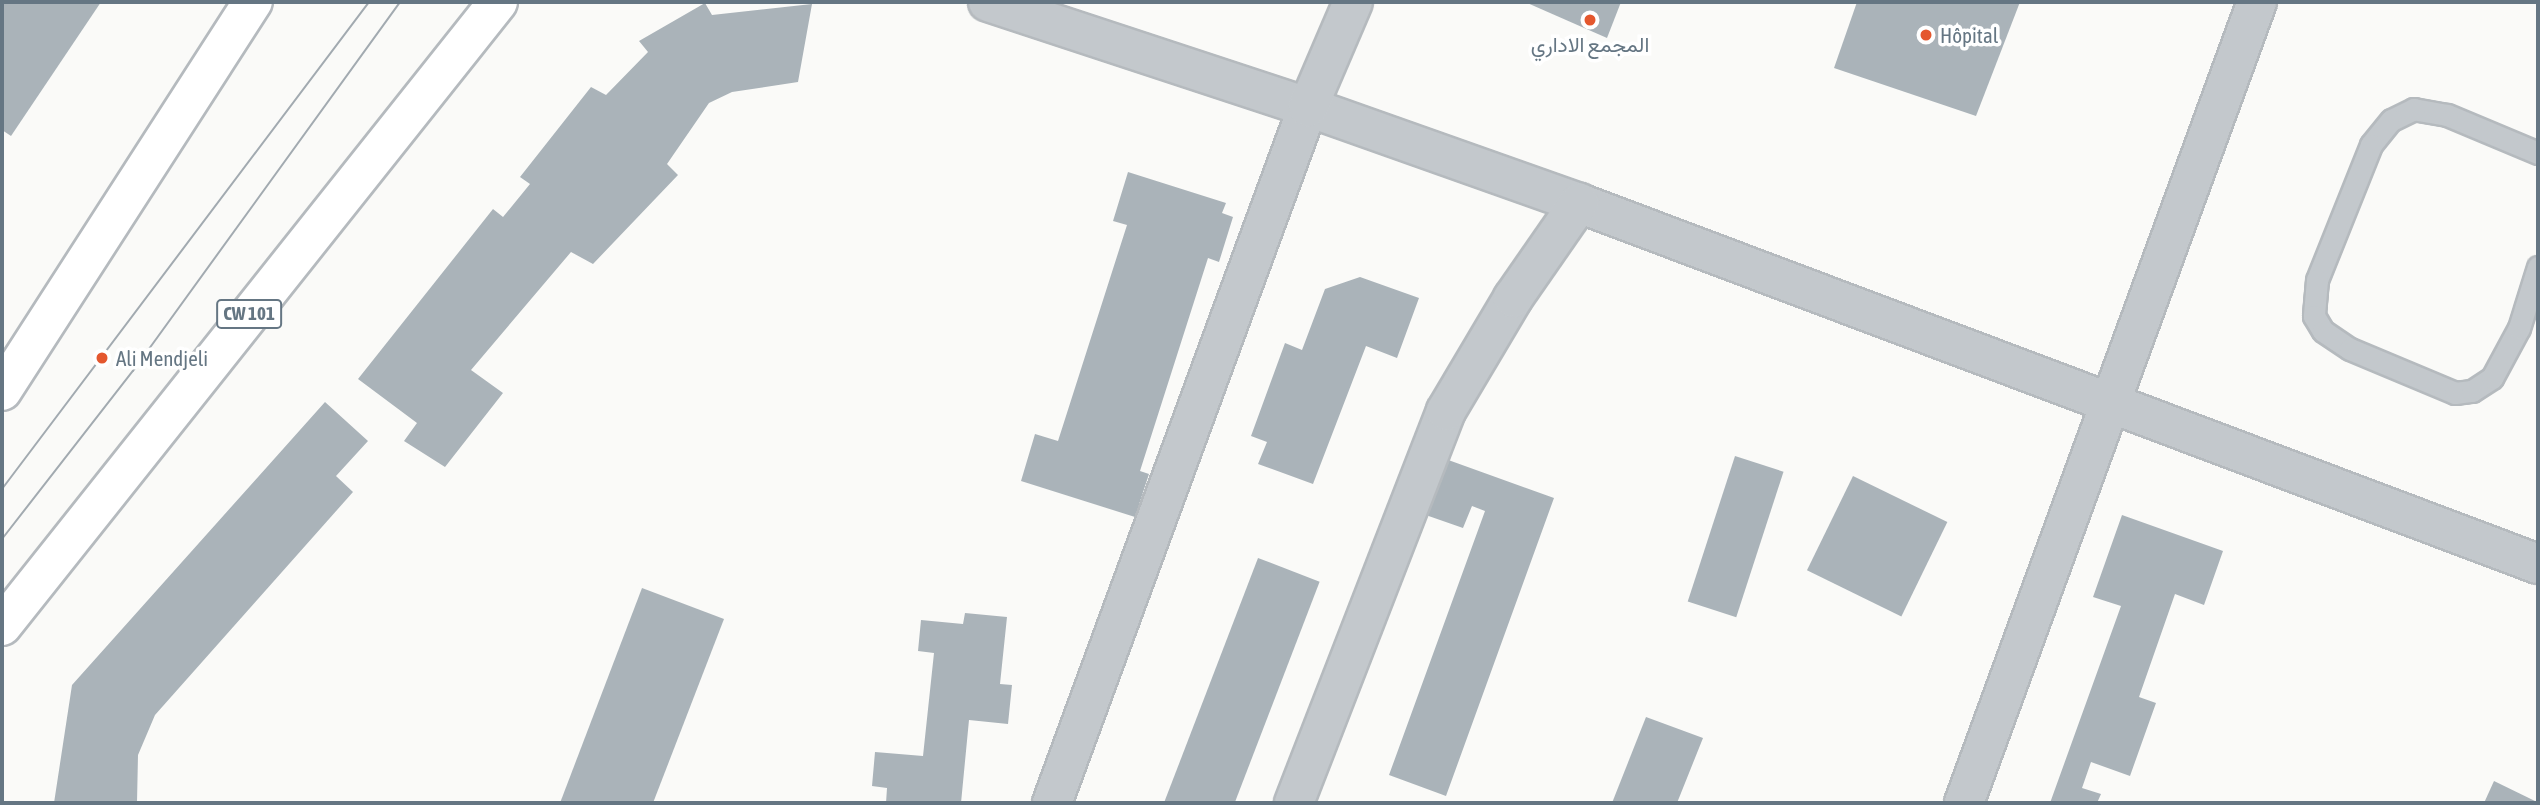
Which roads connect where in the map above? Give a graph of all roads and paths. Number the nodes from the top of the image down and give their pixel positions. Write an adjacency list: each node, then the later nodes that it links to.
1 (253, 2): 10 (main road)
2 (498, 2): 13 (main road, CW 101)
3 (988, 2): 6 (street)
4 (1353, 2): 6 (street)
5 (2257, 2): 11 (street)
6 (1308, 107): 8 (street); 14 (street)
7 (2538, 153): 9 (lane)
8 (1579, 203): 11 (street); 15 (street)
9 (2538, 267)
10 (2, 391)
11 (2108, 405): 12 (street); 16 (street)
12 (2538, 564)
13 (2, 626)
14 (1052, 803)
15 (1294, 803)
16 (1964, 803)

